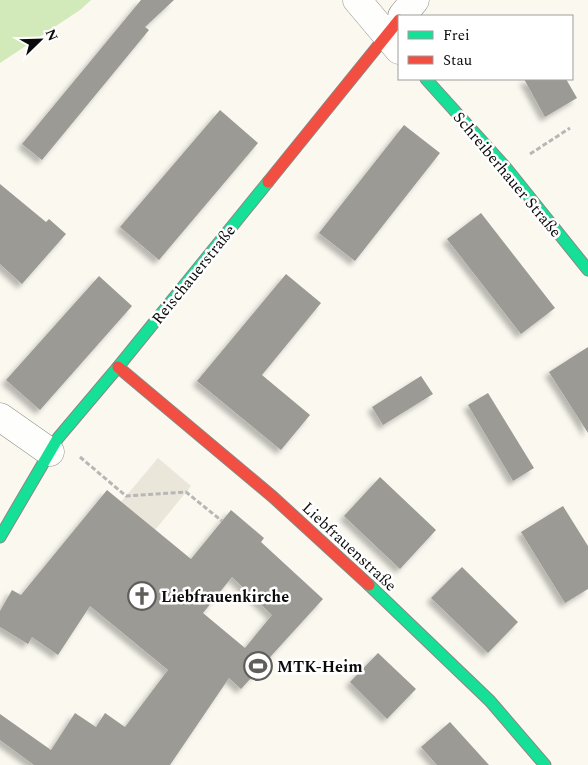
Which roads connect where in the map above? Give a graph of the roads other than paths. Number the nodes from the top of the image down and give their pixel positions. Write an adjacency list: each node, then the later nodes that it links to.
1 (357, 0): 4 (street)
2 (415, 0): 3 (street, Reischauerstraße)
3 (406, 15)
4 (397, 30): 7 (street, Reischauerstraße)
5 (427, 80): 6 (street, Schreiberhauer Straße)
6 (588, 270)
7 (118, 367): 9 (street, Reischauerstraße); 11 (street, Liebfrauenstraße)
8 (0, 417): 9 (street)
9 (54, 445): 10 (street, Reischauerstraße)
10 (0, 537)
11 (546, 765)

